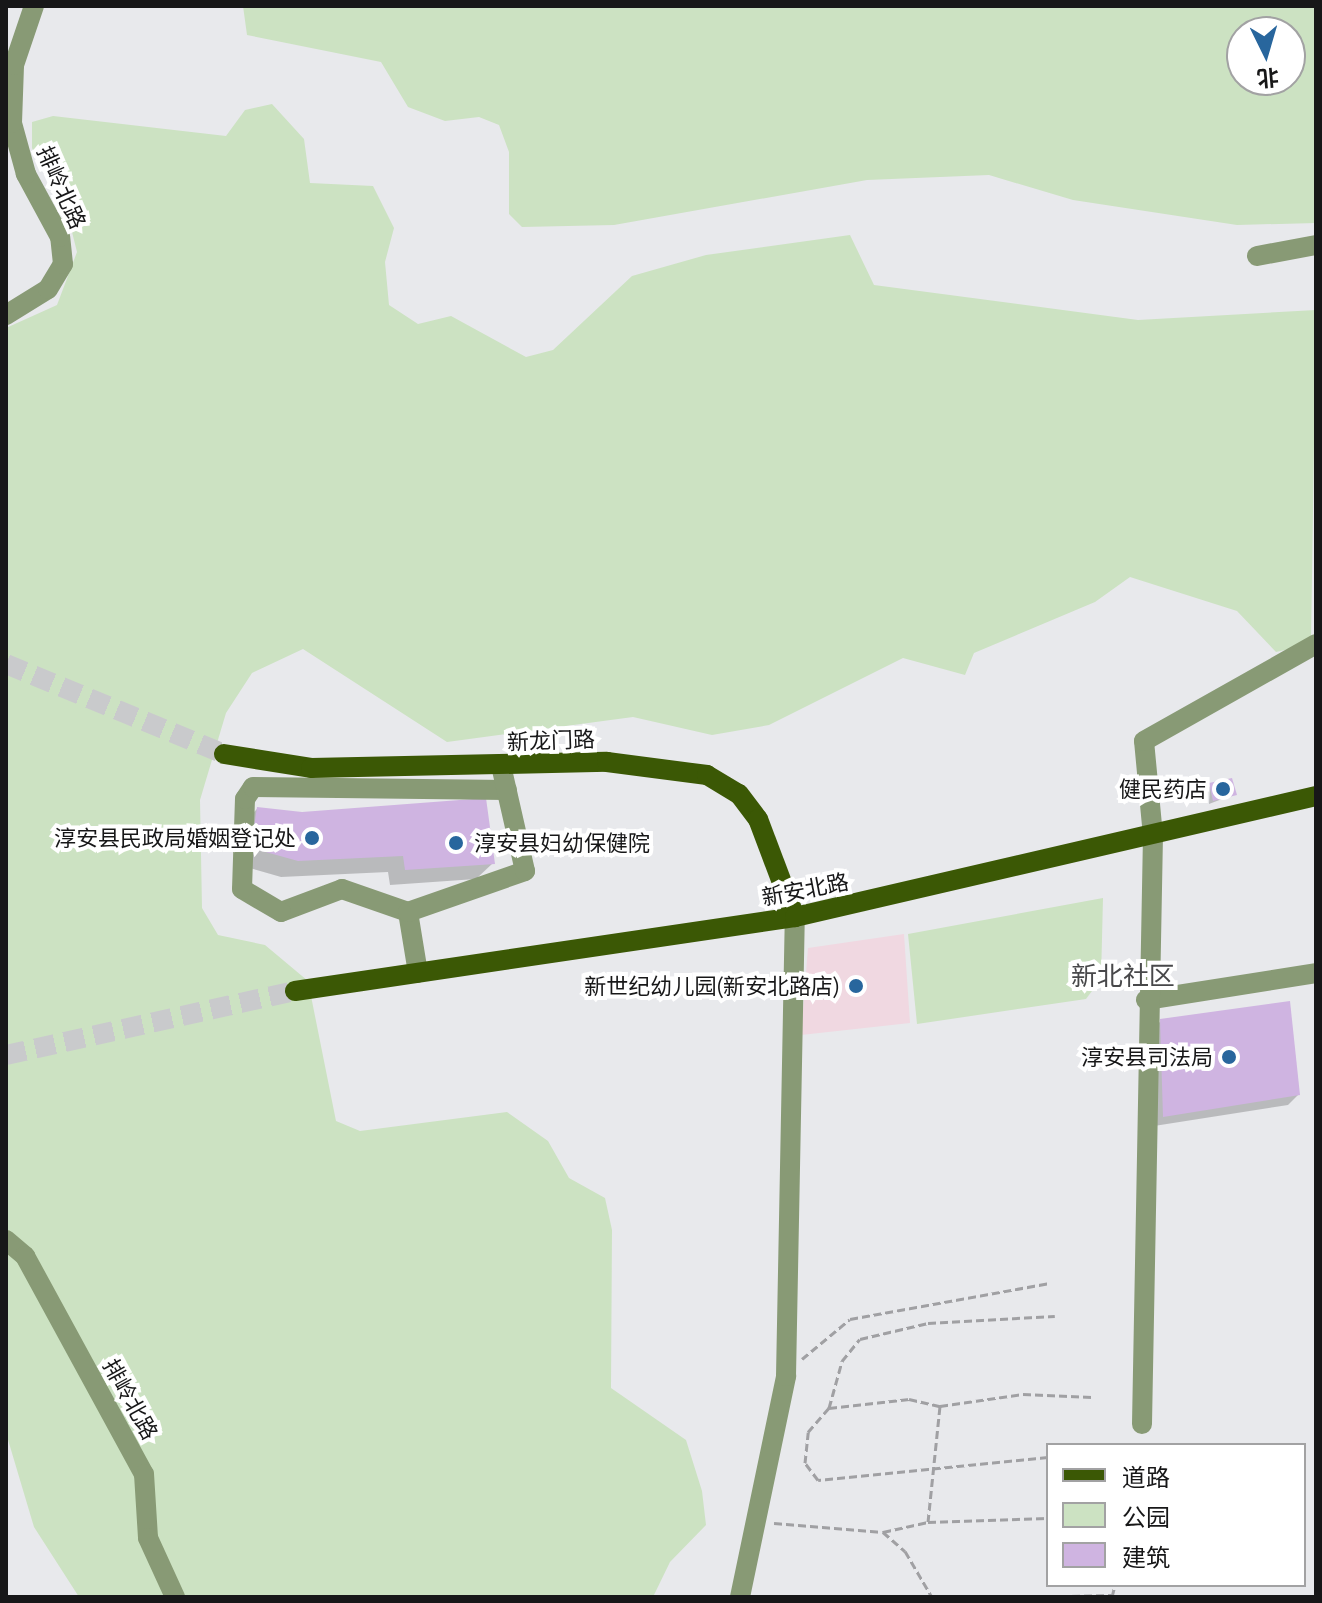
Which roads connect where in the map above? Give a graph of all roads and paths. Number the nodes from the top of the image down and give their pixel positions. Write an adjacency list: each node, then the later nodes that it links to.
1 (34, 6): 2 (street, 排岭北路)
2 (14, 30): 5 (street, 排岭北路)
3 (1316, 245): 4 (street)
4 (1257, 256)
5 (6, 315)
6 (1316, 644): 11 (street)
7 (224, 754): 8 (main road, 新龙门路)
8 (501, 765): 9 (street); 13 (main road, 新龙门路)
9 (507, 790): 12 (street); 12 (street)
10 (1316, 796): 11 (main road, 新安北路)
11 (1153, 836): 13 (main road, 新安北路); 17 (street)
12 (408, 912): 14 (street)
13 (795, 917): 14 (main road, 新安北路); 21 (street)
14 (418, 973): 16 (main road, 新安北路)
15 (1316, 973): 17 (street)
16 (295, 991)
17 (1146, 1000): 25 (street)
18 (6, 1240): 33 (street, 排岭北路)
19 (1050, 1283): 21 (path)
20 (1055, 1316): 24 (path)
21 (786, 1376): 28 (street)
22 (1092, 1397): 23 (path)
23 (940, 1406): 24 (path); 27 (path)
24 (829, 1408): 27 (path)
25 (1142, 1424)
26 (1046, 1457): 27 (path)
27 (935, 1463): 30 (path)
28 (754, 1518): 31 (path); 34 (street)
29 (1046, 1518): 30 (path)
30 (928, 1522): 31 (path)
31 (883, 1532): 35 (path)
32 (1112, 1596): 36 (path)
33 (175, 1597)
34 (740, 1597)
35 (932, 1597)
36 (1024, 1597)

